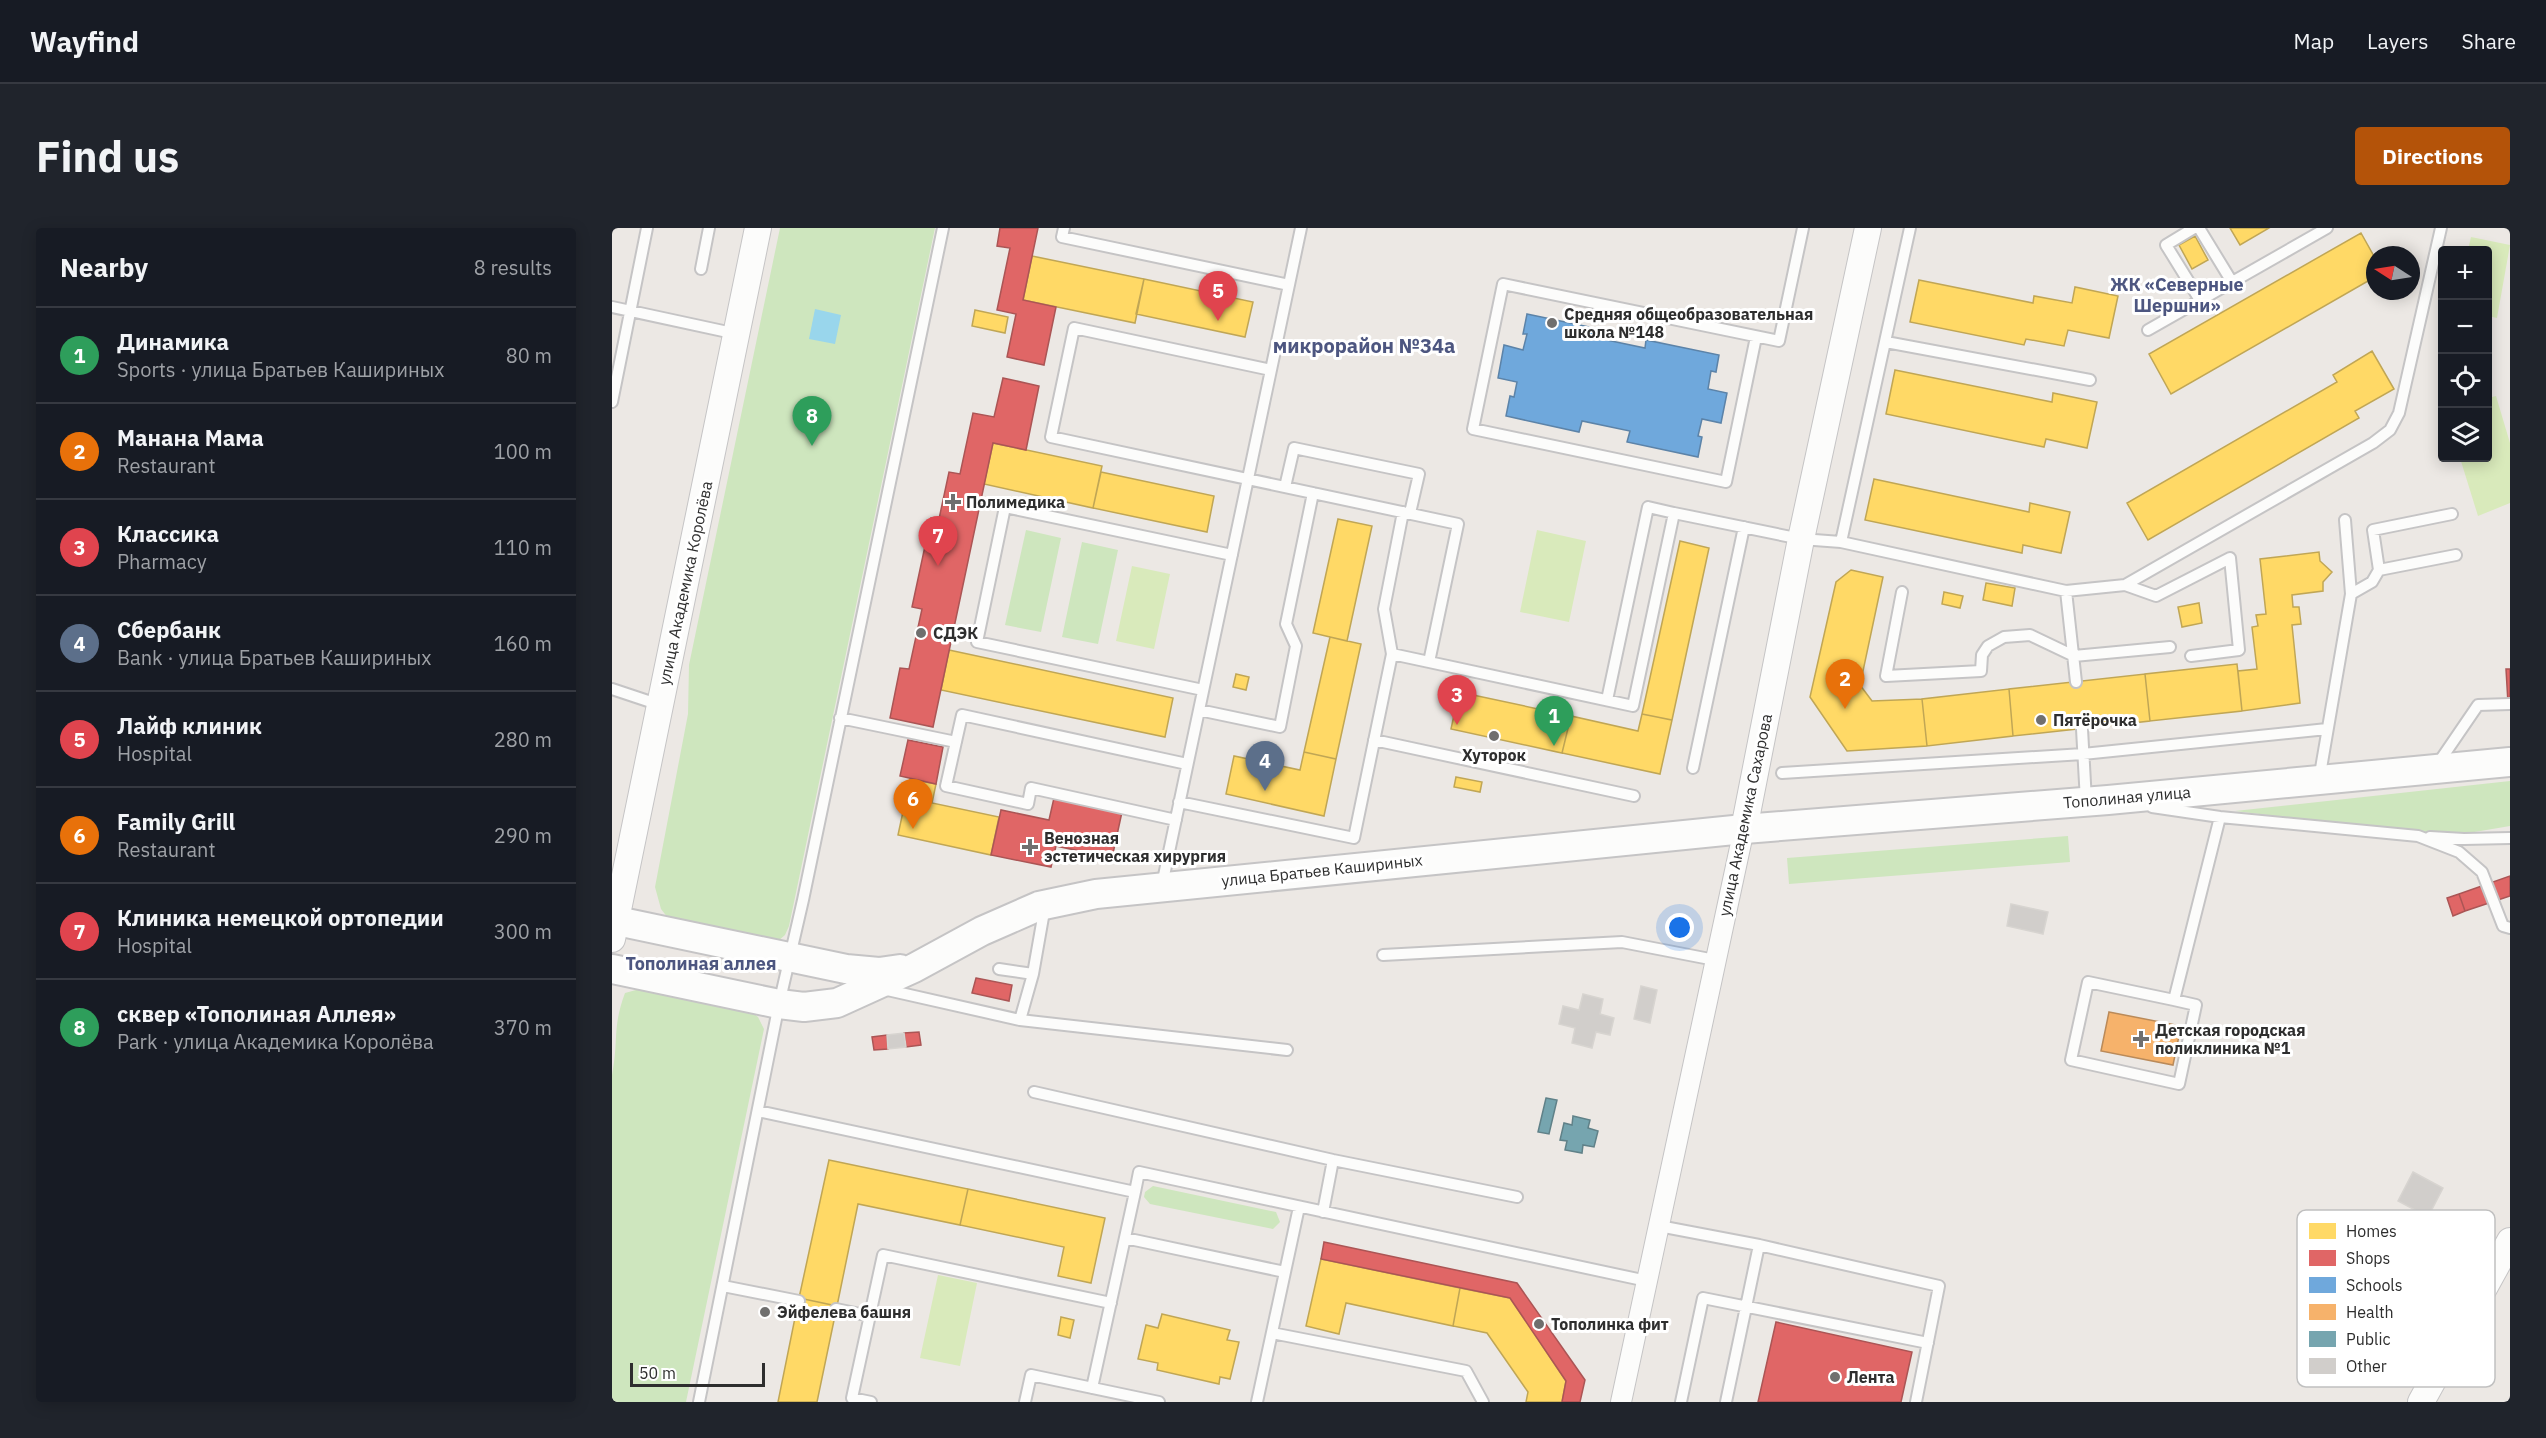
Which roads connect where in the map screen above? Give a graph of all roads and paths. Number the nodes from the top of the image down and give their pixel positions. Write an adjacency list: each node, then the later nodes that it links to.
1 (647, 228): 19 (lane)
2 (709, 228): 14 (lane)
3 (758, 228): 21 (street, улица Академика Королёва)
4 (943, 228): 56 (lane)
5 (1064, 228): 16 (lane)
6 (1301, 228): 16 (lane)
7 (1803, 228): 22 (lane)
8 (1868, 228): 35 (street, улица Академика Сахарова)
9 (1910, 228): 23 (lane)
10 (2194, 228): 17 (lane)
11 (2199, 228): 15 (lane)
12 (2327, 228): 15 (lane)
13 (2441, 228): 40 (lane)
14 (700, 269)
15 (2232, 282): 17 (lane)
16 (1289, 285): 24 (lane)
17 (2200, 300): 20 (lane)
18 (612, 307): 19 (lane)
19 (630, 311): 21 (lane); 26 (lane)
20 (2148, 330)
21 (736, 333): 54 (street, улица Академика Королёва)
22 (1756, 337): 22 (lane)
23 (1886, 342): 25 (lane); 36 (lane)
24 (1271, 370): 27 (lane); 27 (lane)
25 (2090, 381)
26 (612, 402)
27 (1248, 479): 28 (lane); 37 (lane)
28 (1285, 487): 29 (lane); 30 (lane)
29 (1313, 493): 30 (lane); 55 (lane)
30 (1407, 513): 45 (lane); 48 (lane)
31 (1674, 513): 34 (lane); 52 (lane); 52 (lane)
32 (2452, 514): 39 (lane)
33 (2345, 520): 43 (lane)
34 (1743, 527): 35 (lane); 64 (lane)
35 (1801, 539): 36 (lane); 73 (street, улица Академика Сахарова)
36 (1841, 543): 41 (lane)
37 (1232, 555): 51 (lane); 51 (lane)
38 (2456, 555): 39 (lane)
39 (2379, 570): 43 (lane)
40 (2126, 585): 41 (lane); 47 (lane)
41 (2066, 591): 46 (lane)
42 (1902, 592): 46 (lane)
43 (2352, 594): 58 (lane)
44 (2170, 647): 46 (lane)
45 (1392, 654): 48 (lane); 59 (lane)
46 (2074, 656): 49 (lane)
47 (2191, 656)
48 (1429, 662): 52 (lane)
49 (2076, 682)
50 (612, 689): 54 (lane)
51 (1203, 690): 55 (lane)
52 (1607, 700)
53 (2510, 704): 65 (lane)
54 (660, 705): 78 (street, улица Академика Королёва)
55 (1199, 710): 63 (lane)
56 (840, 718): 60 (lane); 81 (lane)
57 (2082, 729): 61 (lane)
58 (2327, 729): 61 (lane); 67 (lane)
59 (1374, 740): 68 (lane); 70 (lane)
60 (956, 742): 63 (lane); 72 (lane)
61 (2083, 754): 66 (lane); 69 (lane)
62 (2510, 762): 65 (main road, Тополиная улица)
63 (1187, 764): 70 (lane)
64 (1693, 768)
65 (2434, 769): 67 (main road, Тополиная улица)
66 (1782, 773)
67 (2319, 780): 69 (main road, Тополиная улица)
68 (1634, 796)
69 (2097, 800): 71 (lane); 73 (main road, Тополиная улица)
70 (1179, 802): 72 (lane)
71 (2220, 817): 74 (lane); 88 (lane)
72 (1176, 820): 76 (lane)
73 (1744, 829): 76 (main road, улица Братьев Кашириных); 82 (street, улица Академика Сахарова)
74 (2418, 836): 75 (lane); 79 (lane)
75 (2510, 838)
76 (1162, 886): 77 (main road, улица Братьев Кашириных)
77 (1046, 904): 83 (main road, улица Братьев Кашириных); 86 (lane)
78 (613, 927): 81 (main road, улица Братьев Кашириных)
79 (2510, 928)
80 (1383, 956): 82 (lane)
81 (790, 957): 83 (main road, улица Братьев Кашириных); 89 (lane)
82 (1715, 960): 99 (street, улица Академика Сахарова)
83 (914, 968): 87 (main road, улица Братьев Кашириных)
84 (612, 969): 89 (main road, улица Братьев Кашириных)
85 (999, 969): 86 (lane)
86 (1033, 974): 90 (lane)
87 (873, 987): 89 (main road, улица Братьев Кашириных); 90 (lane)
88 (2174, 1000): 88 (lane)
89 (779, 1004): 93 (lane)
90 (1020, 1020): 91 (lane)
91 (1287, 1050)
92 (1034, 1092): 94 (lane)
93 (758, 1111): 95 (lane); 106 (lane)
94 (1333, 1160): 96 (lane); 98 (lane)
95 (1135, 1192): 97 (lane); 100 (lane)
96 (1517, 1197)
97 (1299, 1206): 98 (lane); 104 (lane)
98 (1323, 1212): 105 (lane)
99 (1659, 1226): 102 (lane); 105 (street, улица Академика Сахарова)
100 (1125, 1238): 104 (lane); 108 (lane)
101 (2510, 1241): 103 (street)
102 (1759, 1245): 109 (lane); 113 (lane)
103 (2495, 1268)
104 (1285, 1272): 112 (lane)
105 (1647, 1281): 122 (street, улица Академика Сахарова)
106 (723, 1286): 107 (lane); 116 (lane)
107 (799, 1302)
108 (1111, 1303): 111 (lane); 115 (lane)
109 (1746, 1308): 113 (lane); 123 (lane); 124 (lane)
110 (836, 1309): 111 (lane)
111 (870, 1316): 117 (lane)
112 (1272, 1333): 120 (lane); 121 (lane)
113 (1928, 1343): 125 (lane)
114 (2429, 1387): 126 (street)
115 (1092, 1388): 118 (lane); 119 (lane)
116 (699, 1402)
117 (871, 1402)
118 (1025, 1402)
119 (1159, 1402)
120 (1257, 1402)
121 (1483, 1402)
122 (1621, 1402)
123 (1681, 1402)
124 (1726, 1402)
125 (1916, 1402)
126 (2421, 1402)

